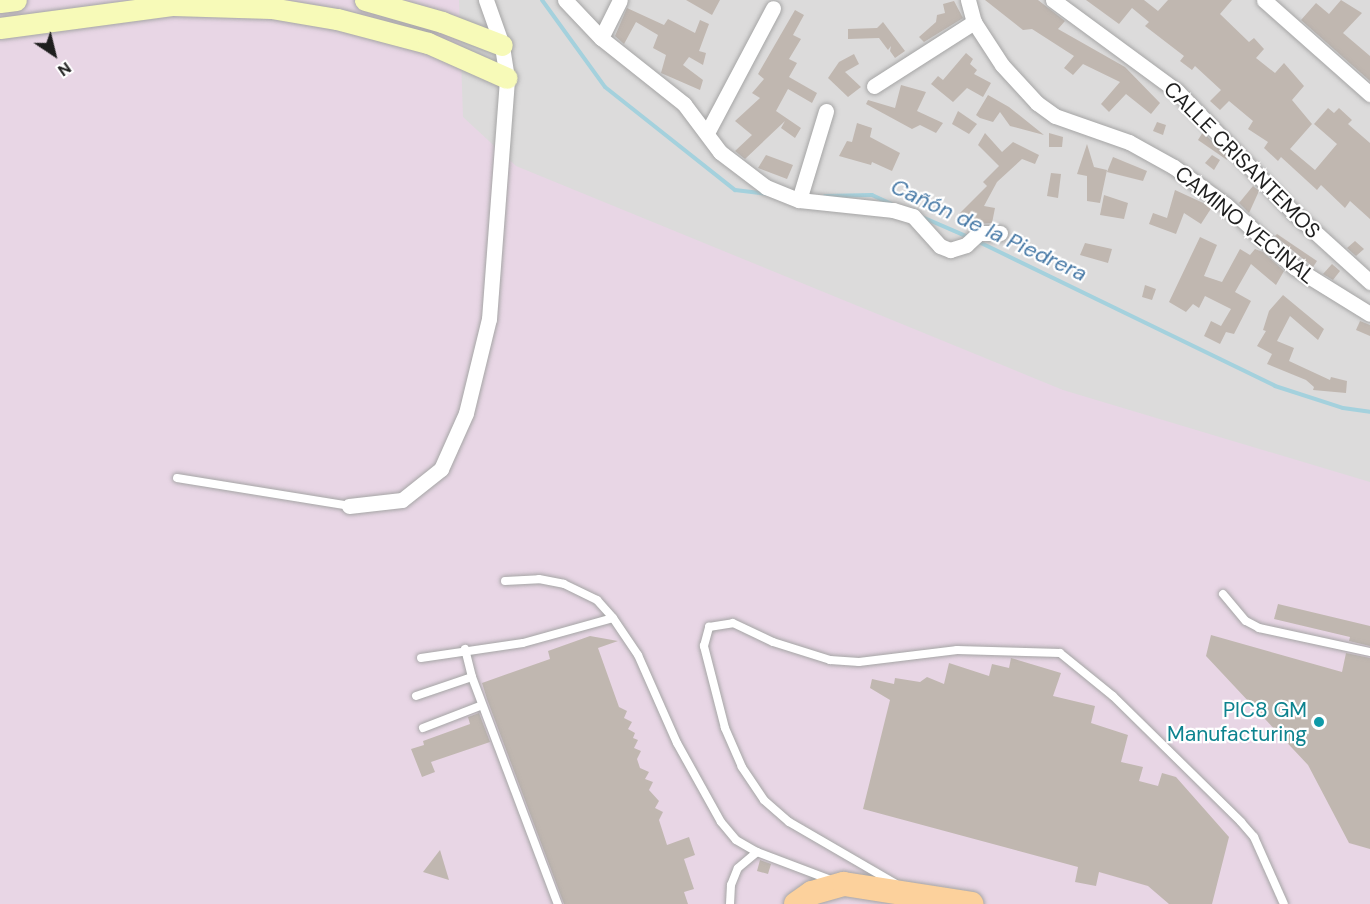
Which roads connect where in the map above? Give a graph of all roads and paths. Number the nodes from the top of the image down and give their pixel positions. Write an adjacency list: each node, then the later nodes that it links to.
1 (16, 0): 10 (main road)
2 (365, 0): 12 (main road)
3 (425, 0): 12 (main road)
4 (486, 0): 16 (street)
5 (565, 0): 15 (street)
6 (620, 0): 15 (street)
7 (968, 0): 13 (street, CAMINO VECINAL)
8 (1053, 0): 24 (street, CALLE CRISANTEMOS)
9 (1264, 0): 19 (street)
10 (0, 2)
11 (773, 8): 21 (street)
12 (401, 10): 16 (main road)
13 (974, 22): 18 (street); 25 (street, CAMINO VECINAL)
14 (0, 28): 17 (main road)
15 (601, 38): 21 (street)
16 (502, 45): 17 (street)
17 (507, 78): 27 (street)
18 (874, 86)
19 (1370, 94)
20 (826, 111): 22 (street)
21 (708, 131): 22 (street)
22 (799, 200): 23 (street)
23 (1000, 233)
24 (1370, 282)
25 (1370, 314)
26 (177, 477): 27 (lane)
27 (349, 506)
28 (505, 581): 30 (lane)
29 (1223, 594): 32 (lane)
30 (614, 618): 31 (lane); 38 (lane)
31 (465, 649): 33 (lane); 34 (lane)
32 (1370, 652)
33 (421, 658)
34 (472, 677): 35 (lane); 36 (lane)
35 (416, 696)
36 (480, 706): 37 (lane); 41 (lane)
37 (423, 728)
38 (757, 852): 39 (lane); 42 (lane)
39 (844, 884): 40 (main road); 43 (main road)
40 (916, 895): 44 (main road); 45 (lane)
41 (558, 904)
42 (730, 904)
43 (796, 904)
44 (971, 904)
45 (1284, 904)

